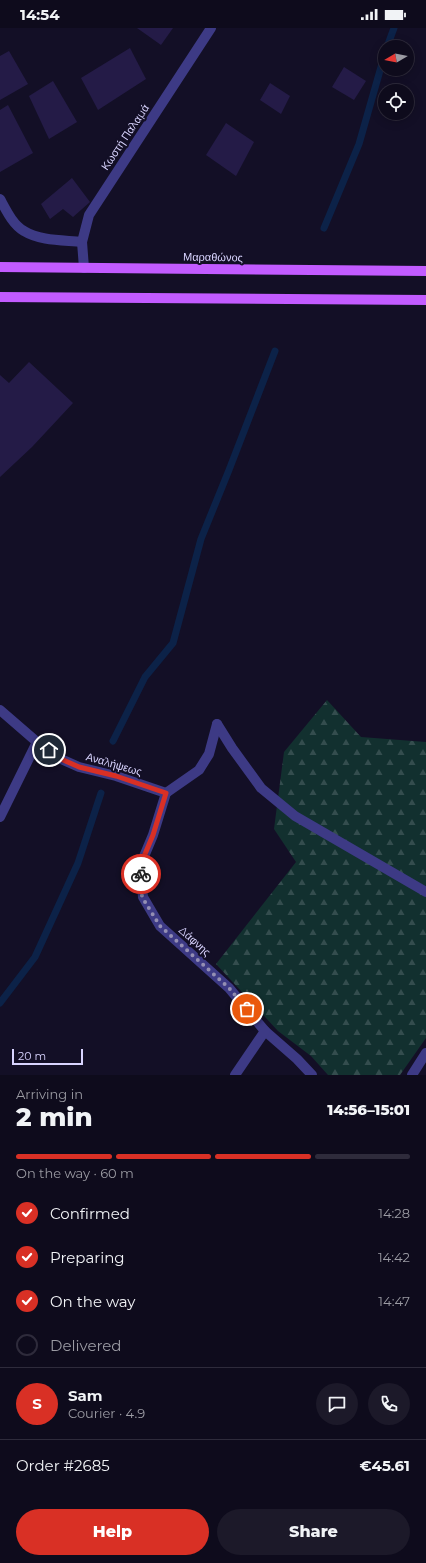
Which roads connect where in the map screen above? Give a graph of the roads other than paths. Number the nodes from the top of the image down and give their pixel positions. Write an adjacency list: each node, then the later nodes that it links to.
1 (211, 28): 3 (street, Κωστή Παλαμά)
2 (0, 199): 3 (street)
3 (82, 242): 5 (street, Κωστή Παλαμά)
4 (0, 267): 5 (main road, Μαραθώνος)
5 (84, 268): 6 (main road, Μαραθώνος)
6 (426, 271)
7 (0, 296): 8 (main road)
8 (426, 300)
9 (0, 710): 10 (street, Αναλήψεως)
10 (37, 742): 11 (street, Αναλήψεως); 12 (street)
11 (166, 793): 13 (street); 14 (street, Δάφνης)
12 (0, 818)
13 (426, 892)
14 (265, 1031): 16 (street); 17 (street, Δάφνης)
15 (426, 1054): 18 (street)
16 (235, 1075)
17 (312, 1075)
18 (412, 1075)

